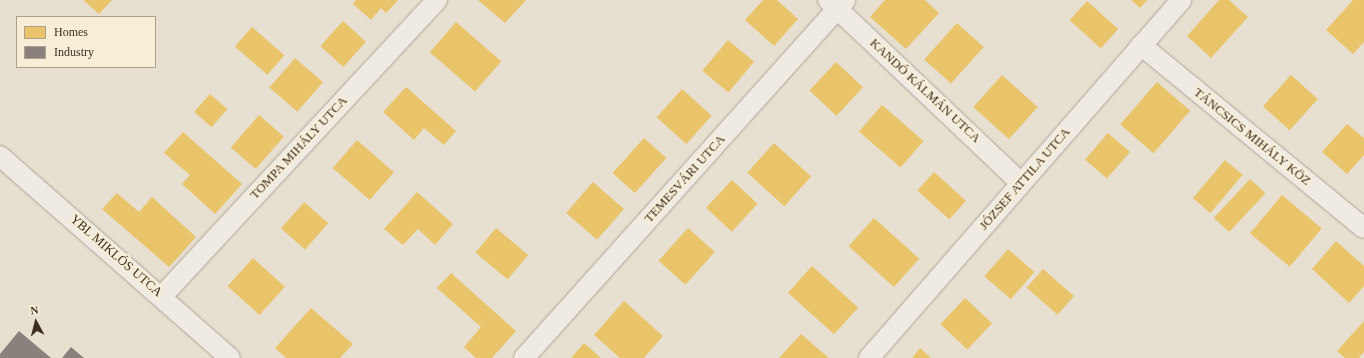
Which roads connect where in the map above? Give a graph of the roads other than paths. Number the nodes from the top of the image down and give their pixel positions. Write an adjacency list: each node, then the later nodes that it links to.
1 (437, 0): 8 (street, TOMPA MIHÁLY UTCA)
2 (1181, 0): 4 (street, JÓZSEF ATTILA UTCA)
3 (837, 3): 6 (street, KANDÓ KÁLMÁN UTCA); 10 (street, TEMESVÁRI UTCA)
4 (1141, 45): 6 (street, JÓZSEF ATTILA UTCA); 7 (street, TÁNCSICS MIHÁLY KÖZ)
5 (0, 156): 8 (street, YBL MIKLÓS UTCA)
6 (1021, 183): 11 (street, JÓZSEF ATTILA UTCA)
7 (1364, 228)
8 (162, 296): 9 (street, YBL MIKLÓS UTCA)
9 (230, 358)
10 (524, 358)
11 (869, 358)

